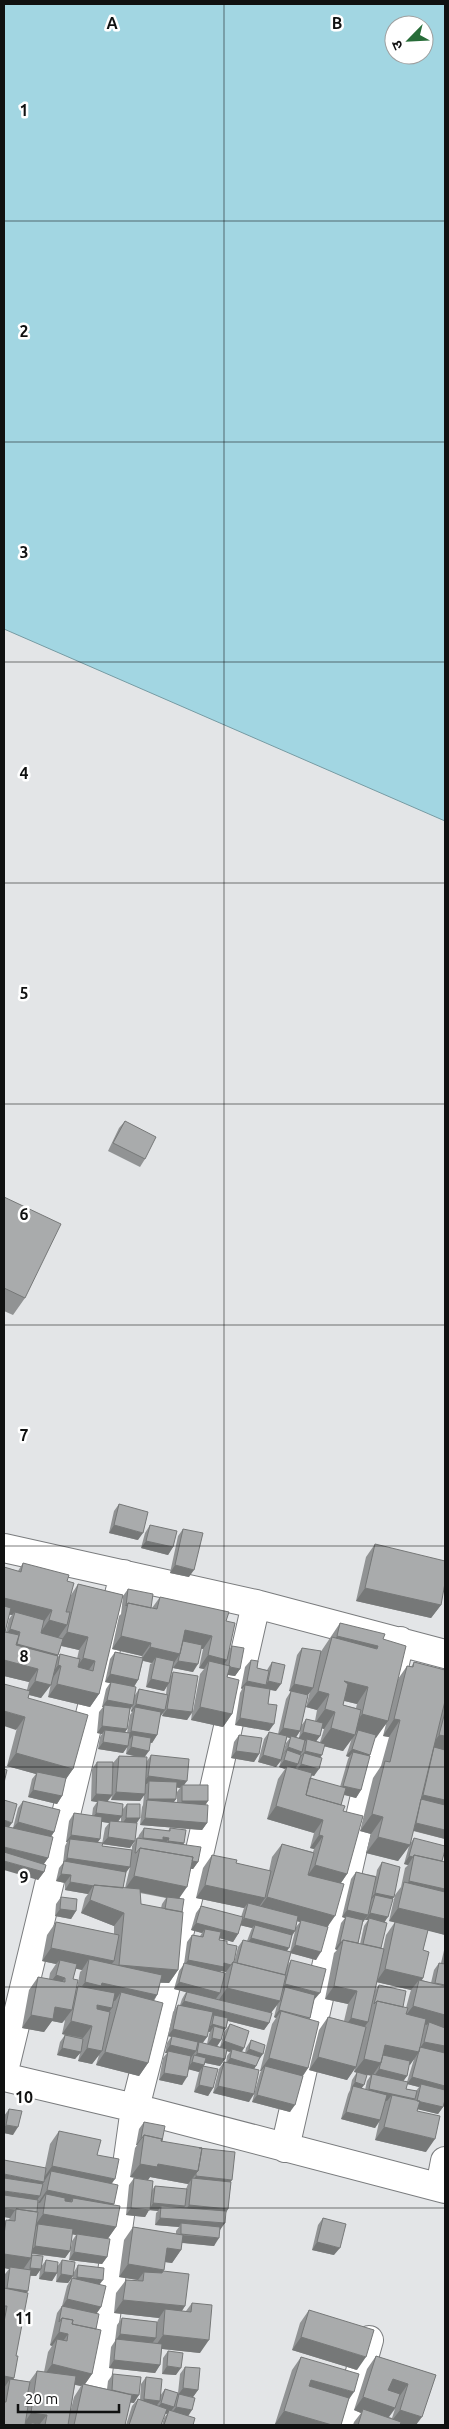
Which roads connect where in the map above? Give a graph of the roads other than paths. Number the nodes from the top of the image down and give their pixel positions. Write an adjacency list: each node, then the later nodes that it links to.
1 (4, 1548): 2 (street)
2 (124, 1574): 3 (street); 6 (street)
3 (256, 1604): 4 (street); 8 (street)
4 (400, 1641): 5 (street); 9 (street)
5 (445, 1654)
6 (4, 2071)
7 (4, 2077): 8 (street)
8 (135, 2108): 9 (street); 12 (street)
9 (286, 2148): 10 (street)
10 (444, 2179)
11 (369, 2340): 13 (street)
12 (95, 2394)
13 (345, 2425)

